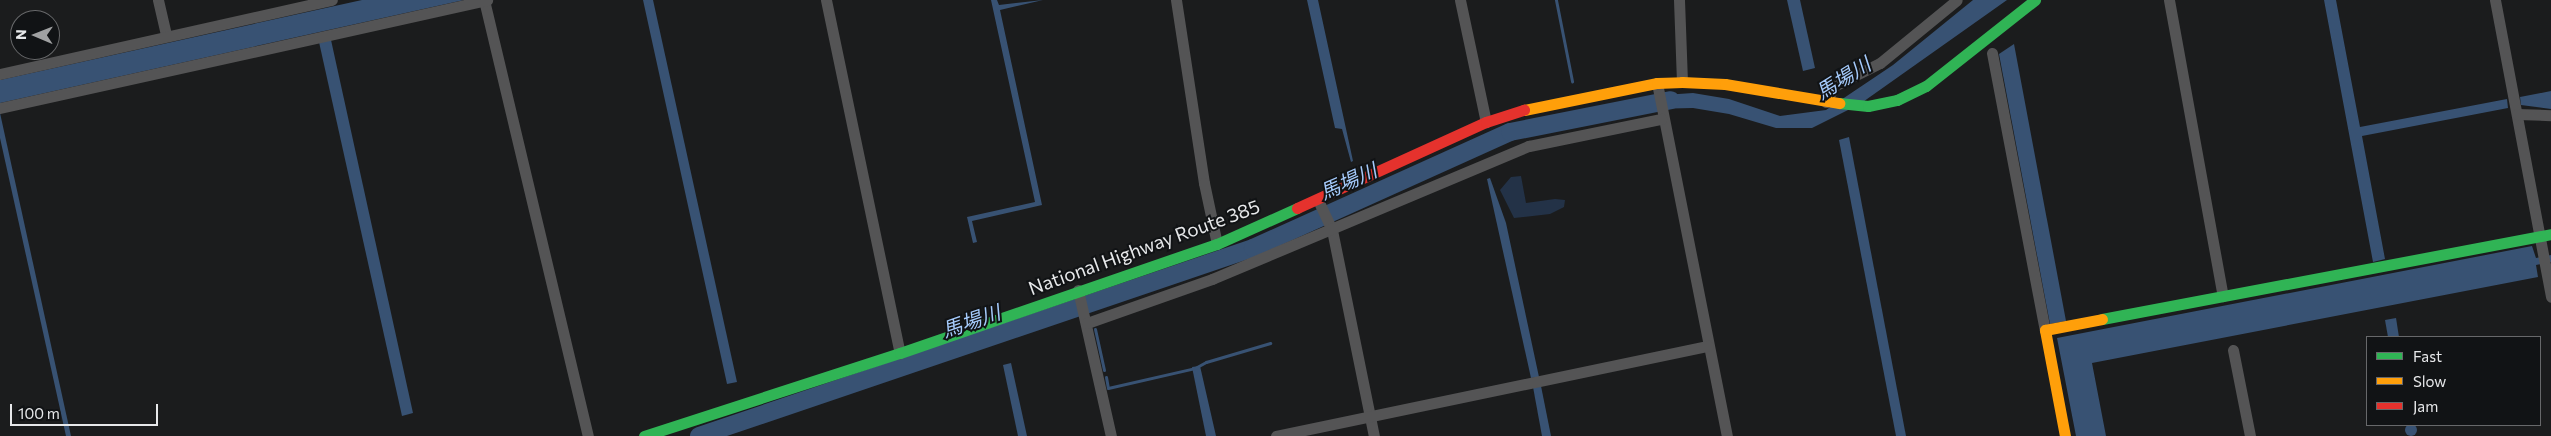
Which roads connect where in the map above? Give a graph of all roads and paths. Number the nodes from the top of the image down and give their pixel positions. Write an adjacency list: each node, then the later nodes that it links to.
1 (158, 0): 12 (street)
2 (332, 0): 12 (street)
3 (485, 0): 18 (street); 37 (street)
4 (826, 0): 35 (street)
5 (1176, 0): 26 (street)
6 (1460, 0): 22 (street)
7 (1679, 0): 15 (street)
8 (1957, 0): 17 (street)
9 (2035, 0): 17 (main road, National Highway Route 385)
10 (2169, 0): 29 (street)
11 (2495, 0): 19 (street)
12 (166, 36): 14 (street)
13 (1992, 53): 32 (street)
14 (0, 74)
15 (1682, 82): 16 (main road, National Highway Route 385); 17 (main road, National Highway Route 385)
16 (1657, 87): 21 (street); 22 (main road, National Highway Route 385)
17 (1826, 102)
18 (0, 108)
19 (2517, 114): 20 (street); 25 (street)
20 (2551, 115)
21 (1661, 116): 24 (street); 33 (street)
22 (1486, 122): 23 (main road, National Highway Route 385)
23 (1319, 203): 24 (street); 26 (main road, National Highway Route 385)
24 (1331, 229): 31 (street); 36 (street)
25 (2545, 235): 27 (street); 29 (main road)
26 (1217, 244): 28 (main road, National Highway Route 385)
27 (2550, 283): 30 (street)
28 (1079, 294): 31 (street); 35 (main road, National Highway Route 385)
29 (2222, 296): 32 (main road)
30 (2551, 297)
31 (1086, 321): 39 (street)
32 (2044, 330): 43 (main road)
33 (1708, 346): 36 (street); 42 (street)
34 (2233, 350): 44 (street)
35 (900, 353): 38 (main road, National Highway Route 385)
36 (1370, 416): 40 (street); 41 (street)
37 (588, 436)
38 (644, 436)
39 (1111, 436)
40 (1276, 436)
41 (1374, 436)
42 (1727, 436)
43 (2065, 436)
44 (2250, 436)

